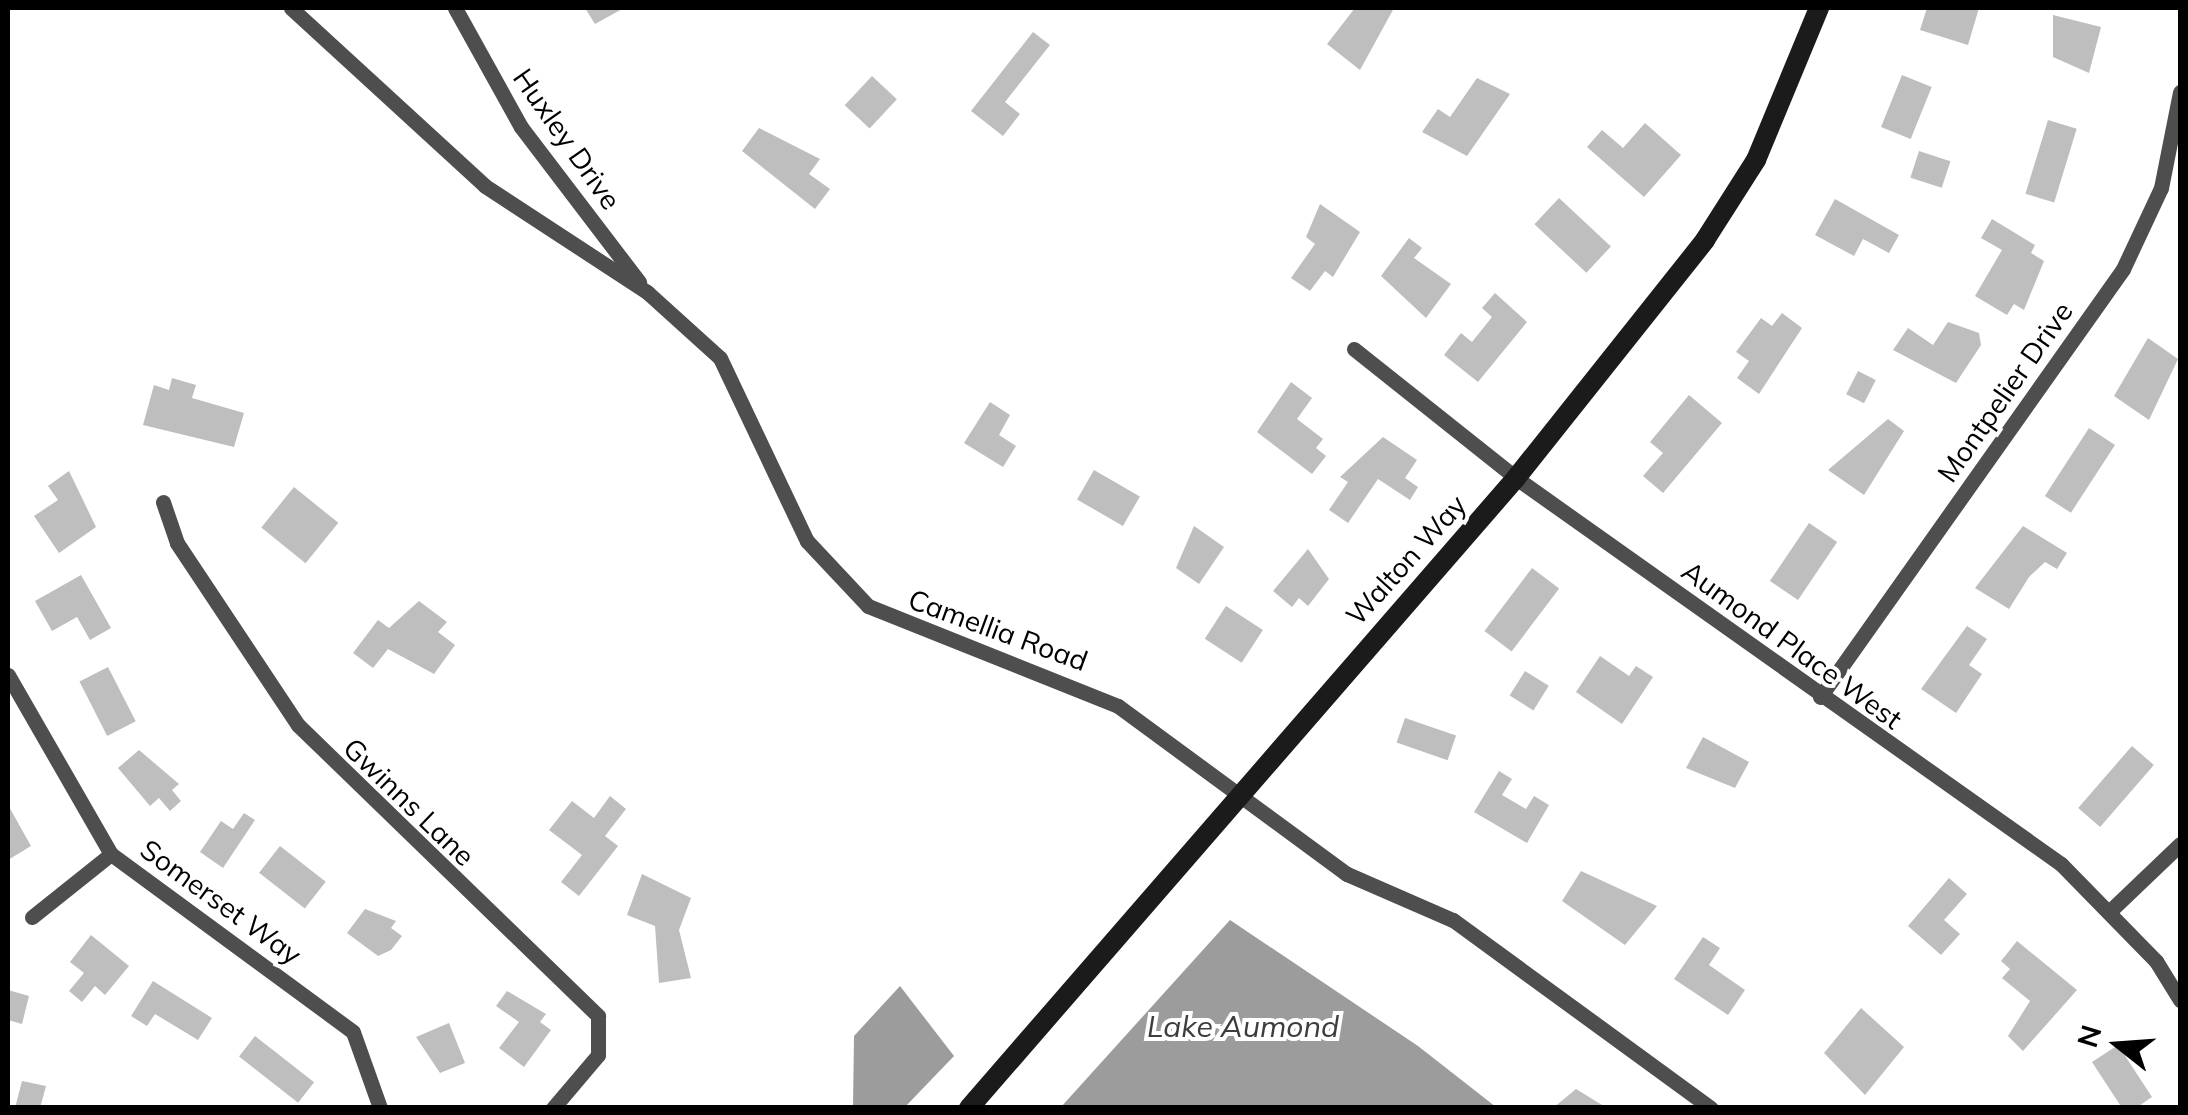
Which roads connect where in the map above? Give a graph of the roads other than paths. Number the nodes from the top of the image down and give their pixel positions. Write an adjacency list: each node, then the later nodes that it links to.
1 (291, 8): 5 (street, Camellia Road)
2 (455, 8): 5 (street, Huxley Drive)
3 (1819, 8): 7 (main road, Walton Way)
4 (2180, 92): 10 (street, Montpelier Drive)
5 (647, 292): 11 (street, Camellia Road)
6 (1354, 350): 7 (street, Aumond Place West)
7 (1516, 478): 10 (street, Aumond Place West); 11 (main road, Walton Way)
8 (163, 502): 18 (street, Gwinns Lane)
9 (8, 675): 13 (street, Somerset Way)
10 (1820, 697): 14 (street, Aumond Place West)
11 (1238, 789): 19 (main road, Walton Way); 20 (street, Camellia Road)
12 (2180, 844): 14 (street)
13 (111, 854): 15 (street); 17 (street, Somerset Way)
14 (2110, 911): 16 (street, Aumond Place West)
15 (32, 917)
16 (2180, 1000)
17 (380, 1108)
18 (554, 1108)
19 (969, 1108)
20 (1711, 1108)

